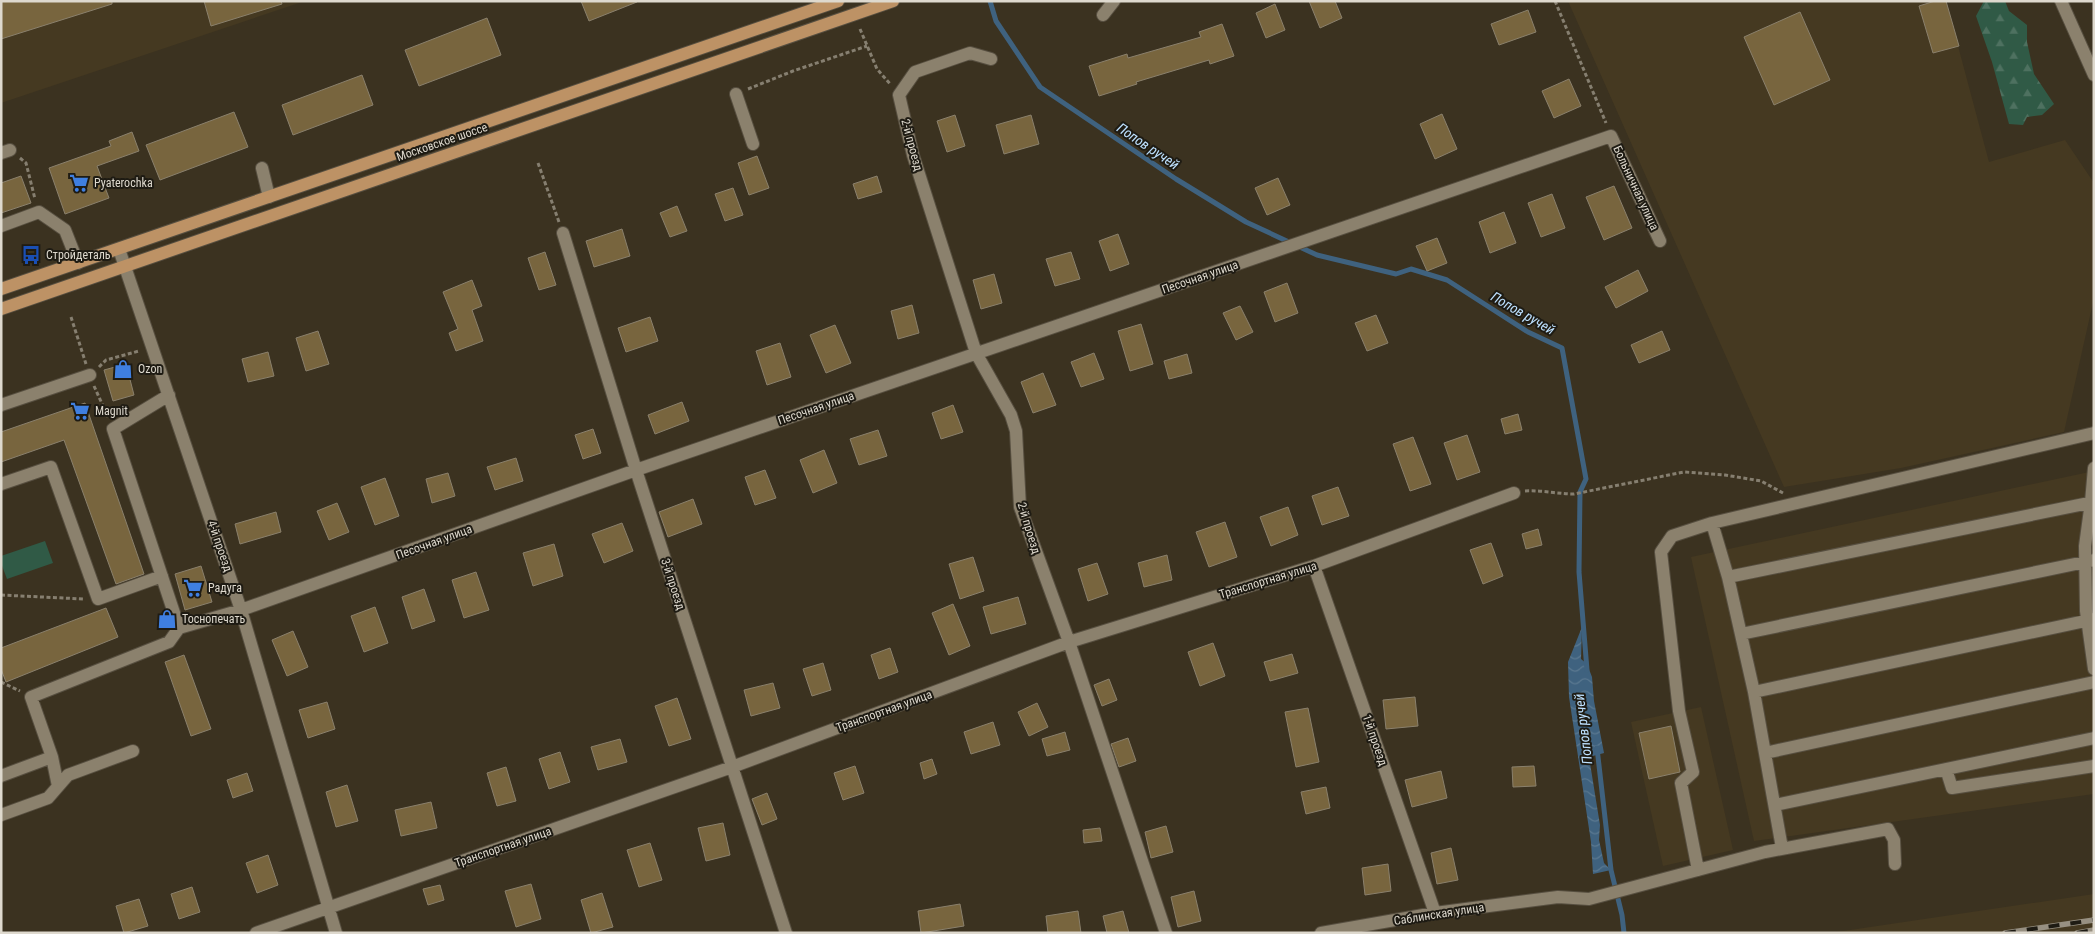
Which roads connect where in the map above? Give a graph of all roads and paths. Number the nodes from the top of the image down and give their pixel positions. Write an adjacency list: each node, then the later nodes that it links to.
1 (838, 1): 18 (main road, Московское шоссе)
2 (893, 1): 25 (main road, Московское шоссе)
3 (1114, 1): 6 (street)
4 (1555, 1): 13 (path)
5 (2061, 1): 10 (street)
6 (1104, 14)
7 (860, 29): 8 (path)
8 (867, 46): 11 (path); 12 (path)
9 (991, 59): 12 (street)
10 (2094, 75)
11 (736, 94): 14 (street)
12 (899, 95): 30 (street, 2-й проезд)
13 (1611, 136): 22 (street, Больничная улица); 30 (street, Песочная улица)
14 (753, 144)
15 (6, 151): 19 (path)
16 (538, 163): 21 (path)
17 (262, 168): 18 (street)
18 (269, 197): 23 (main road, Московское шоссе)
19 (39, 212): 20 (street); 24 (street)
20 (1, 226)
21 (563, 233): 37 (street, 3-й проезд)
22 (1660, 241)
23 (119, 249): 24 (main road, Московское шоссе); 25 (street, 4-й проезд)
24 (78, 263): 26 (main road, Московское шоссе)
25 (124, 266): 27 (main road, Московское шоссе); 29 (street, 4-й проезд)
26 (1, 289)
27 (1, 309)
28 (71, 317): 31 (path)
29 (151, 347): 31 (path); 32 (street, 4-й проезд)
30 (976, 353): 37 (street, Песочная улица); 53 (street, 2-й проезд)
31 (90, 375): 33 (street); 34 (path)
32 (169, 395): 34 (street); 49 (street, 4-й проезд)
33 (1, 405)
34 (113, 429): 45 (street)
35 (2094, 433): 40 (street)
36 (2094, 468): 41 (street)
37 (636, 470): 49 (street, Песочная улица); 64 (street, 3-й проезд)
38 (1, 484): 45 (street)
39 (1514, 492): 40 (path); 44 (street, Транспортная улица)
40 (1801, 502): 42 (street)
41 (2093, 502): 43 (street); 46 (street)
42 (1712, 523): 46 (street); 72 (street)
43 (2089, 561): 50 (street); 52 (street)
44 (1314, 566): 53 (street, Транспортная улица); 74 (street, 1-й проезд)
45 (162, 576): 51 (street)
46 (1728, 577): 52 (street)
47 (1, 595): 48 (path)
48 (89, 599)
49 (241, 610): 51 (street, Песочная улица); 73 (street, 4-й проезд)
50 (2090, 620): 54 (street); 57 (street)
51 (179, 628): 58 (street, Песочная улица)
52 (1740, 634): 57 (street)
53 (1069, 642): 64 (street, Транспортная улица); 78 (street, 2-й проезд)
54 (2094, 669)
55 (1, 682): 58 (path)
56 (2094, 682): 61 (street)
57 (1754, 692): 61 (street)
58 (29, 696): 62 (street)
59 (2094, 738): 65 (street)
60 (133, 751): 67 (street)
61 (1765, 754): 68 (street)
62 (52, 757): 66 (street); 67 (street)
63 (2094, 766): 65 (street)
64 (732, 767): 73 (street, Транспортная улица); 77 (street, 3-й проезд)
65 (1946, 769): 68 (street)
66 (1, 776)
67 (58, 786): 69 (street)
68 (1775, 805): 70 (street)
69 (1, 815)
70 (1782, 848): 71 (street, Саблинская улица); 72 (street, Саблинская улица)
71 (1895, 864)
72 (1698, 870): 74 (street, Саблинская улица)
73 (330, 907): 75 (street, Транспортная улица); 76 (street, 4-й проезд)
74 (1435, 913): 79 (street, Саблинская улица)
75 (256, 933)
76 (336, 933)
77 (786, 933)
78 (1166, 933)
79 (1321, 933)

